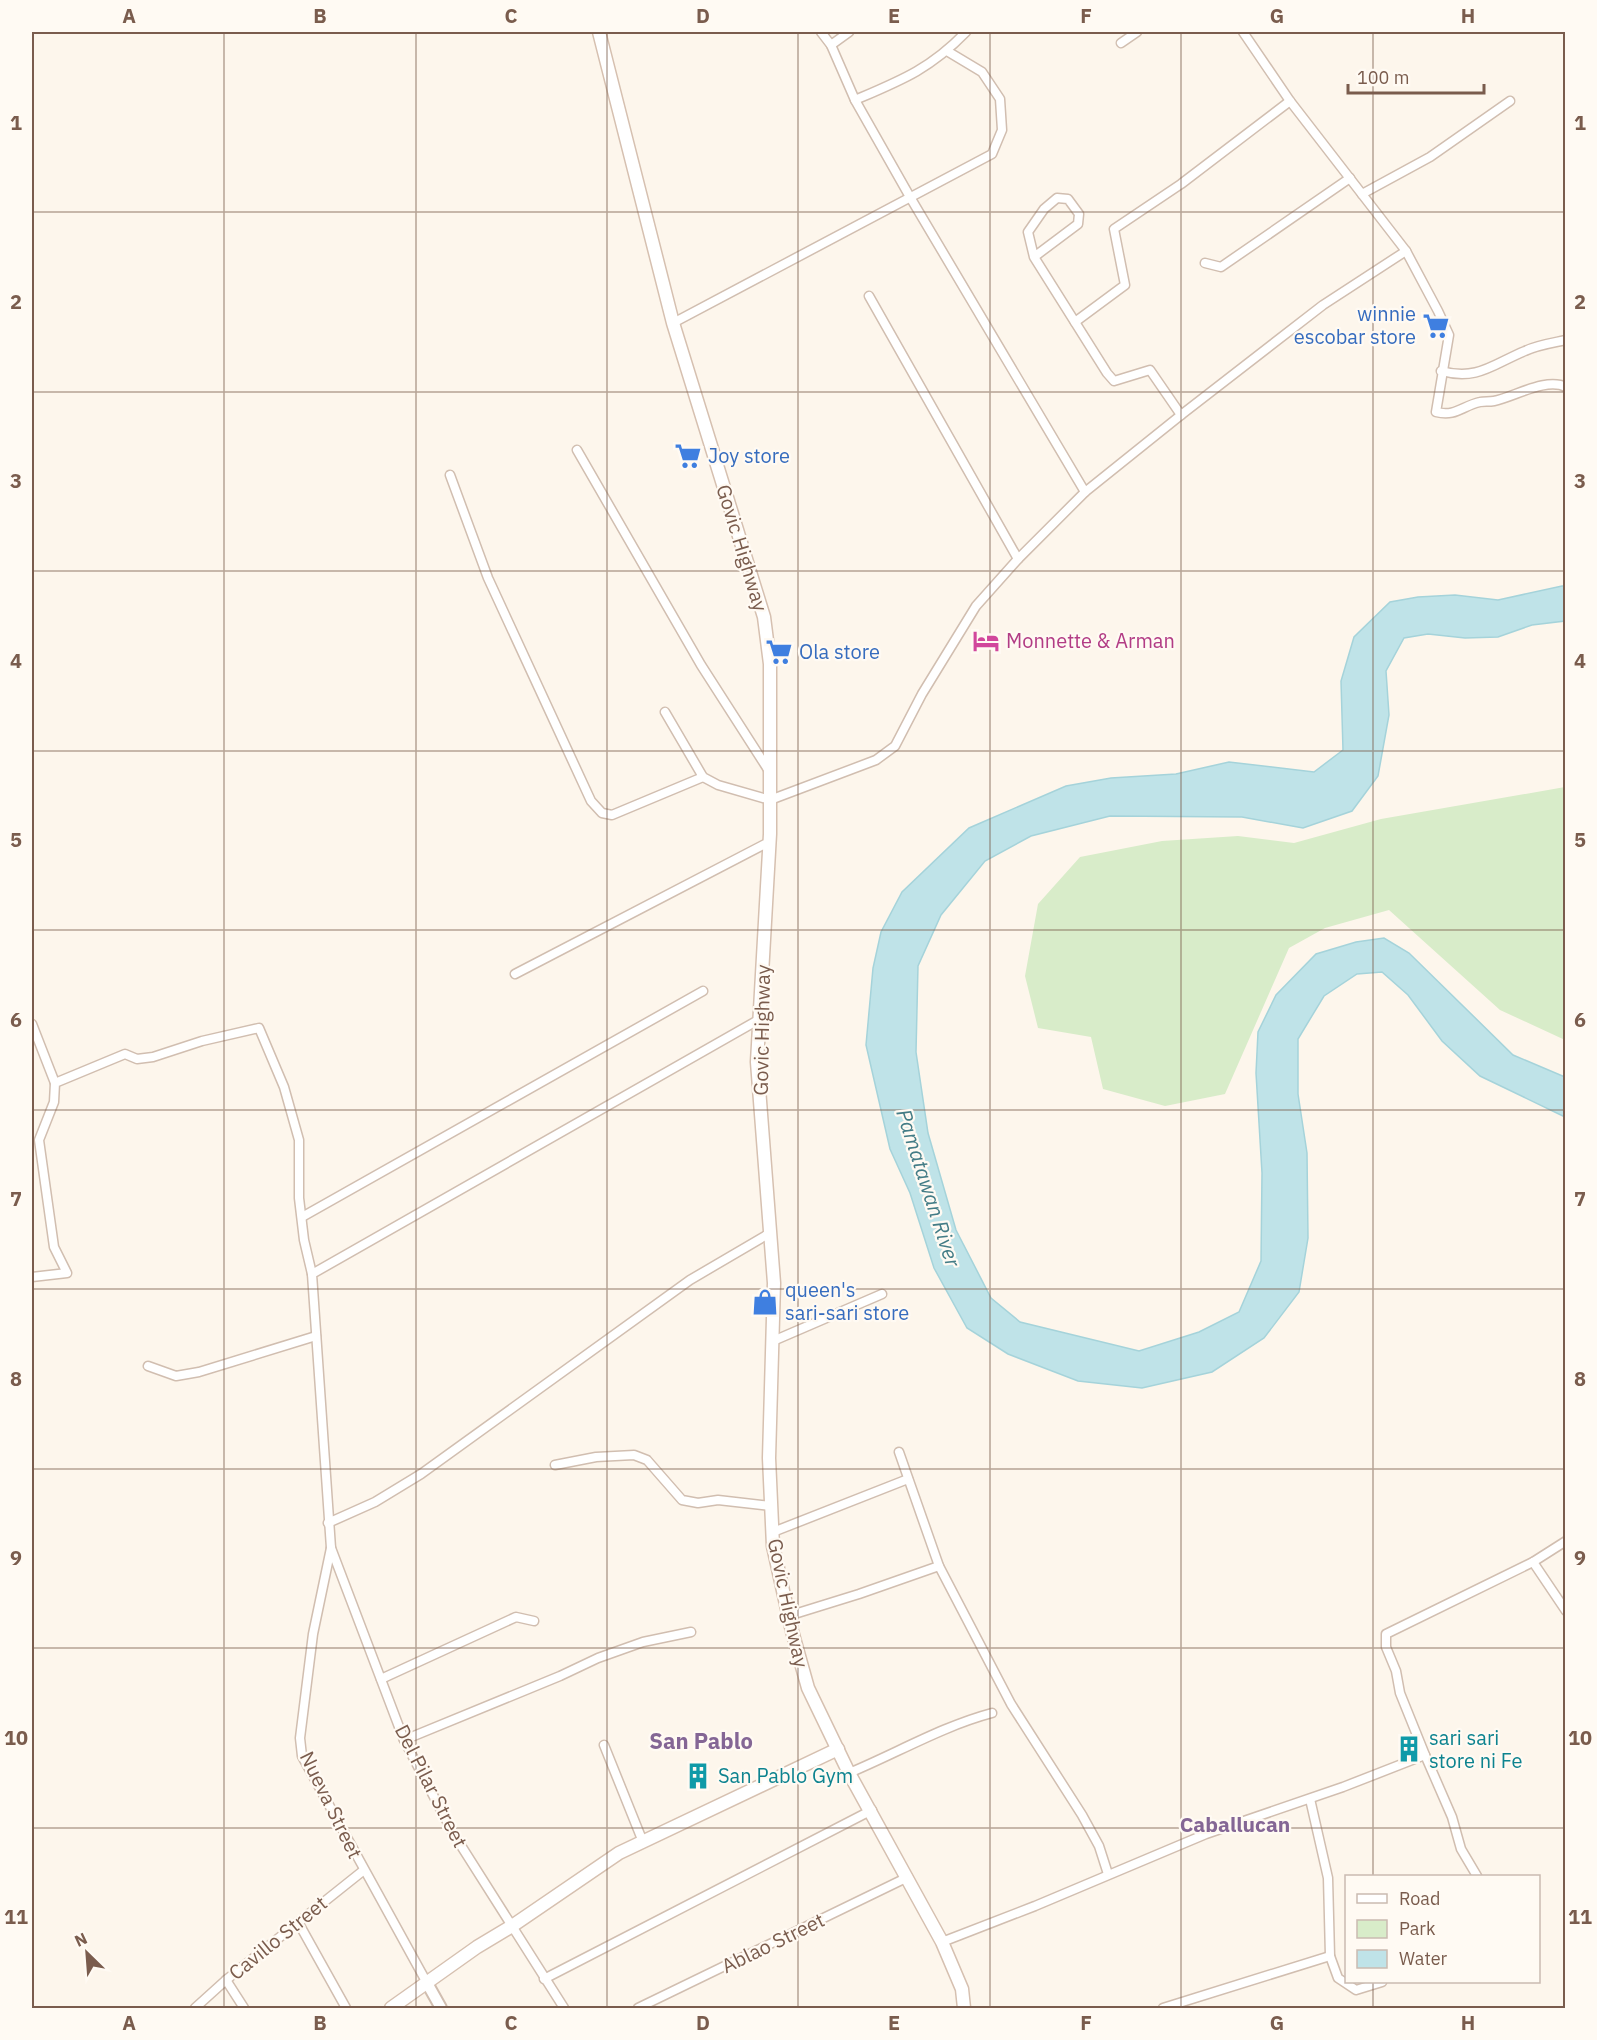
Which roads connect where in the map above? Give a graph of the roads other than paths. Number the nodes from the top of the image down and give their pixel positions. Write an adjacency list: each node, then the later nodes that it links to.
1 (599, 32): 21 (main road, Govic Highway)
2 (821, 32): 8 (street)
3 (849, 32): 8 (street)
4 (966, 32): 9 (street)
5 (1137, 32): 7 (street)
6 (1243, 32): 11 (street)
7 (1121, 43)
8 (831, 45): 10 (street)
9 (947, 51): 10 (street); 15 (street)
10 (855, 100): 15 (street)
11 (1290, 101): 13 (street); 20 (street)
12 (1510, 101): 14 (street)
13 (1350, 177): 14 (street); 18 (street)
14 (1362, 194): 16 (street)
15 (910, 197): 21 (street); 28 (street)
16 (1406, 251): 23 (street); 25 (street)
17 (1034, 257): 17 (street); 20 (street)
18 (1205, 263)
19 (869, 296): 29 (street)
20 (1075, 322): 25 (street)
21 (673, 323): 31 (main road, Govic Highway)
22 (1566, 340): 23 (street)
23 (1442, 371): 24 (street)
24 (1566, 387)
25 (1181, 415): 28 (street)
26 (577, 450): 31 (street)
27 (450, 475): 32 (street)
28 (1085, 492): 29 (street)
29 (1018, 559): 33 (street)
30 (665, 712): 32 (street)
31 (770, 774): 33 (main road, Govic Highway)
32 (702, 777): 33 (street)
33 (770, 800): 34 (main road, Govic Highway)
34 (769, 842): 35 (street); 37 (main road, Govic Highway)
35 (514, 974)
36 (704, 991): 40 (street)
37 (759, 1019): 41 (main road, Govic Highway); 42 (street)
38 (32, 1024): 39 (street)
39 (55, 1083): 40 (street); 43 (street)
40 (302, 1217): 42 (street)
41 (770, 1233): 46 (main road, Govic Highway); 52 (street)
42 (312, 1274): 45 (street)
43 (32, 1277)
44 (882, 1294): 46 (street)
45 (316, 1336): 47 (street); 52 (street)
46 (773, 1341): 51 (main road, Govic Highway)
47 (148, 1366)
48 (899, 1452): 50 (street)
49 (555, 1465): 51 (street)
50 (908, 1479): 53 (street); 57 (street)
51 (771, 1506): 53 (main road, Govic Highway)
52 (328, 1523): 55 (street)
53 (773, 1532): 59 (main road, Govic Highway)
54 (1566, 1541): 56 (street)
55 (331, 1548): 62 (street, Del Pilar Street); 72 (street, Nueva Street)
56 (1533, 1562): 58 (street); 67 (street)
57 (939, 1566): 59 (street); 73 (street)
58 (1566, 1611)
59 (788, 1616): 66 (main road, Govic Highway)
60 (534, 1621): 62 (street)
61 (691, 1632): 64 (street)
62 (381, 1679): 64 (street, Del Pilar Street)
63 (992, 1713): 68 (street)
64 (404, 1740): 77 (street, Del Pilar Street)
65 (604, 1745): 71 (street)
66 (838, 1749): 68 (main road, Govic Highway); 71 (main road)
67 (1425, 1755): 69 (street); 74 (street)
68 (849, 1773): 70 (main road, Govic Highway)
69 (1310, 1799): 73 (street); 79 (street)
70 (872, 1810): 75 (main road, Govic Highway); 80 (street)
71 (643, 1842): 77 (main road)
72 (363, 1870): 76 (street, Cavillo Street); 82 (street, Nueva Street)
73 (1108, 1874): 78 (street)
74 (1476, 1875)
75 (908, 1877): 78 (main road, Govic Highway); 92 (street, Ablao Street)
76 (298, 1922): 81 (street, Cavillo Street); 88 (street)
77 (512, 1926): 80 (street, Del Pilar Street); 82 (main road)
78 (942, 1942): 93 (main road, Govic Highway)
79 (1330, 1956): 83 (street); 94 (street)
80 (544, 1979): 91 (street, Del Pilar Street)
81 (226, 1980): 86 (street, Cavillo Street); 87 (street)
82 (427, 1983): 89 (main road); 90 (street, Nueva Street)
83 (1345, 1983)
84 (1346, 1983): 85 (street)
85 (1379, 1983)
86 (195, 2008)
87 (244, 2008)
88 (346, 2008)
89 (391, 2008)
90 (441, 2008)
91 (564, 2008)
92 (638, 2008)
93 (964, 2008)
94 (1163, 2008)

